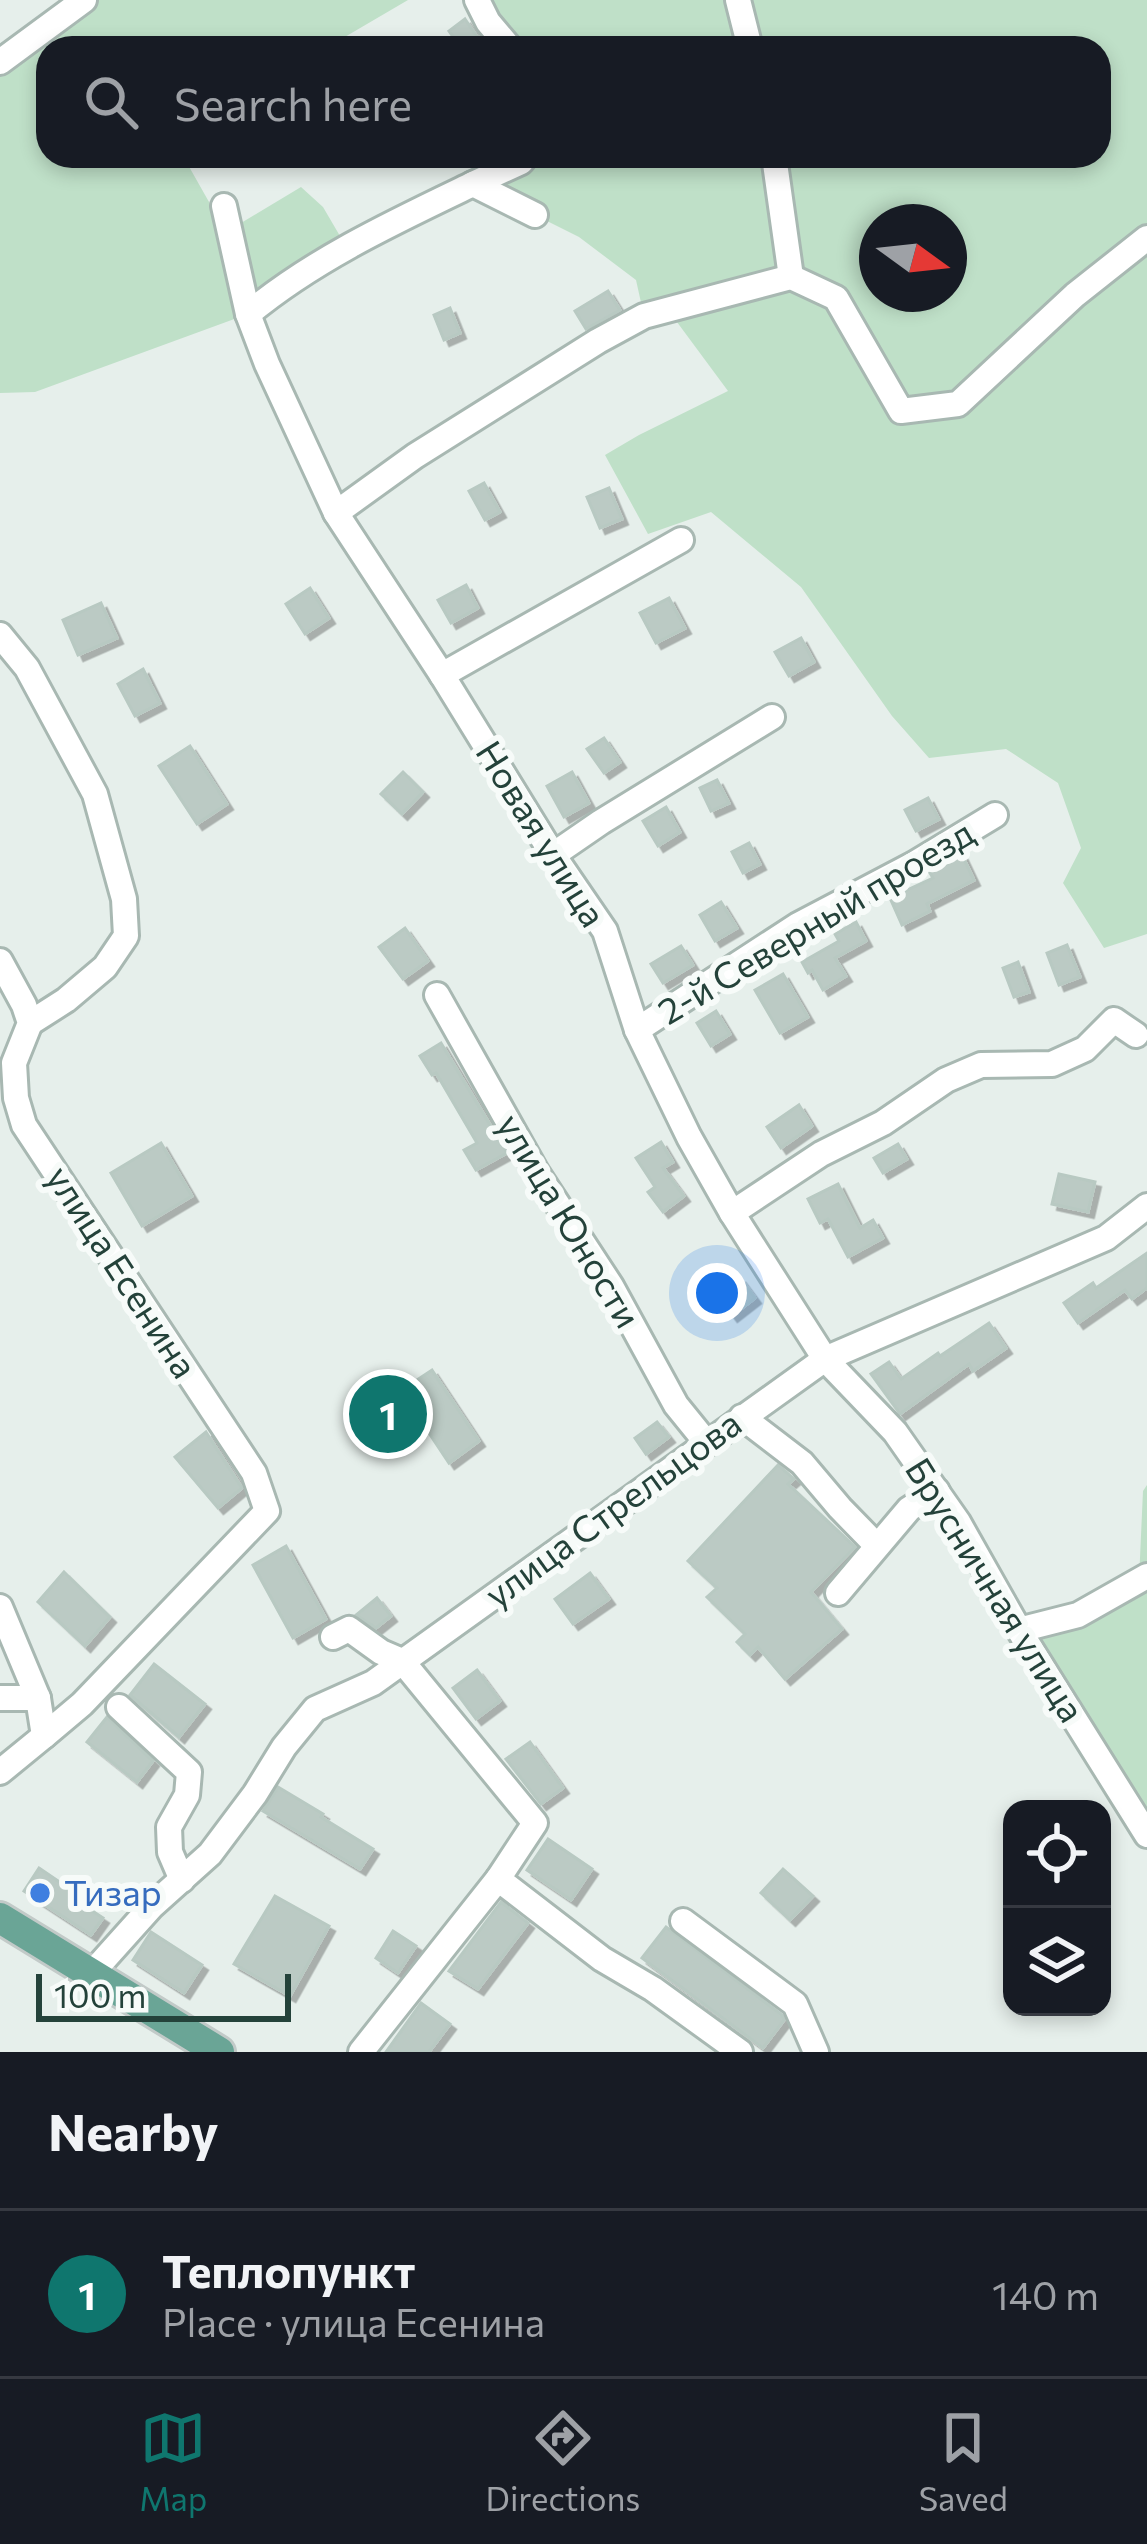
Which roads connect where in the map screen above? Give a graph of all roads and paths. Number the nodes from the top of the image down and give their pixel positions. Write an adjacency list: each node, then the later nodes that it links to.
1 (84, 0): 6 (street)
2 (477, 0): 4 (street)
3 (738, 0): 5 (street)
4 (500, 36)
5 (747, 36)
6 (0, 62)
7 (508, 168): 9 (street)
8 (776, 168): 13 (street)
9 (473, 184): 11 (street); 14 (street)
10 (224, 206): 14 (street, Новая улица)
11 (535, 215)
12 (1147, 238): 13 (street)
13 (791, 278): 15 (street)
14 (248, 314): 15 (street, Новая улица)
15 (336, 513): 18 (street, Новая улица)
16 (681, 540): 18 (street)
17 (0, 635): 24 (street)
18 (442, 675): 21 (street, Новая улица)
19 (772, 717): 21 (street)
20 (995, 815): 25 (street, 2-й Северный проезд)
21 (553, 855): 25 (street, Новая улица)
22 (0, 961): 24 (street)
23 (437, 995): 31 (street, улица Юности)
24 (30, 1023): 43 (street, улица Есенина)
25 (637, 1030): 28 (street, Новая улица)
26 (1136, 1035): 28 (street)
27 (1147, 1206): 29 (street, улица Стрельцова)
28 (732, 1213): 29 (street, Новая улица)
29 (825, 1358): 30 (street, улица Стрельцова); 32 (street, Брусничная улица)
30 (742, 1417): 31 (street, улица Стрельцова); 33 (street)
31 (706, 1442): 39 (street, улица Стрельцова)
32 (937, 1491): 33 (street); 37 (street, Брусничная улица)
33 (877, 1546): 35 (street)
34 (1147, 1576): 37 (street)
35 (838, 1593)
36 (0, 1607): 41 (street)
37 (1019, 1630): 45 (street, Брусничная улица)
38 (333, 1637): 39 (street)
39 (402, 1661): 46 (street); 47 (street, улица Стрельцова)
40 (0, 1698): 41 (street)
41 (38, 1698): 43 (street)
42 (119, 1707): 47 (street)
43 (44, 1736): 44 (street)
44 (0, 1772)
45 (1147, 1835)
46 (498, 1879): 51 (street); 53 (street)
47 (182, 1880): 50 (street, улица Стрельцова)
48 (0, 1918): 50 (main road)
49 (683, 1921): 54 (street)
50 (91, 1974): 52 (main road)
51 (732, 2050)
52 (218, 2052)
53 (361, 2052)
54 (815, 2052)

